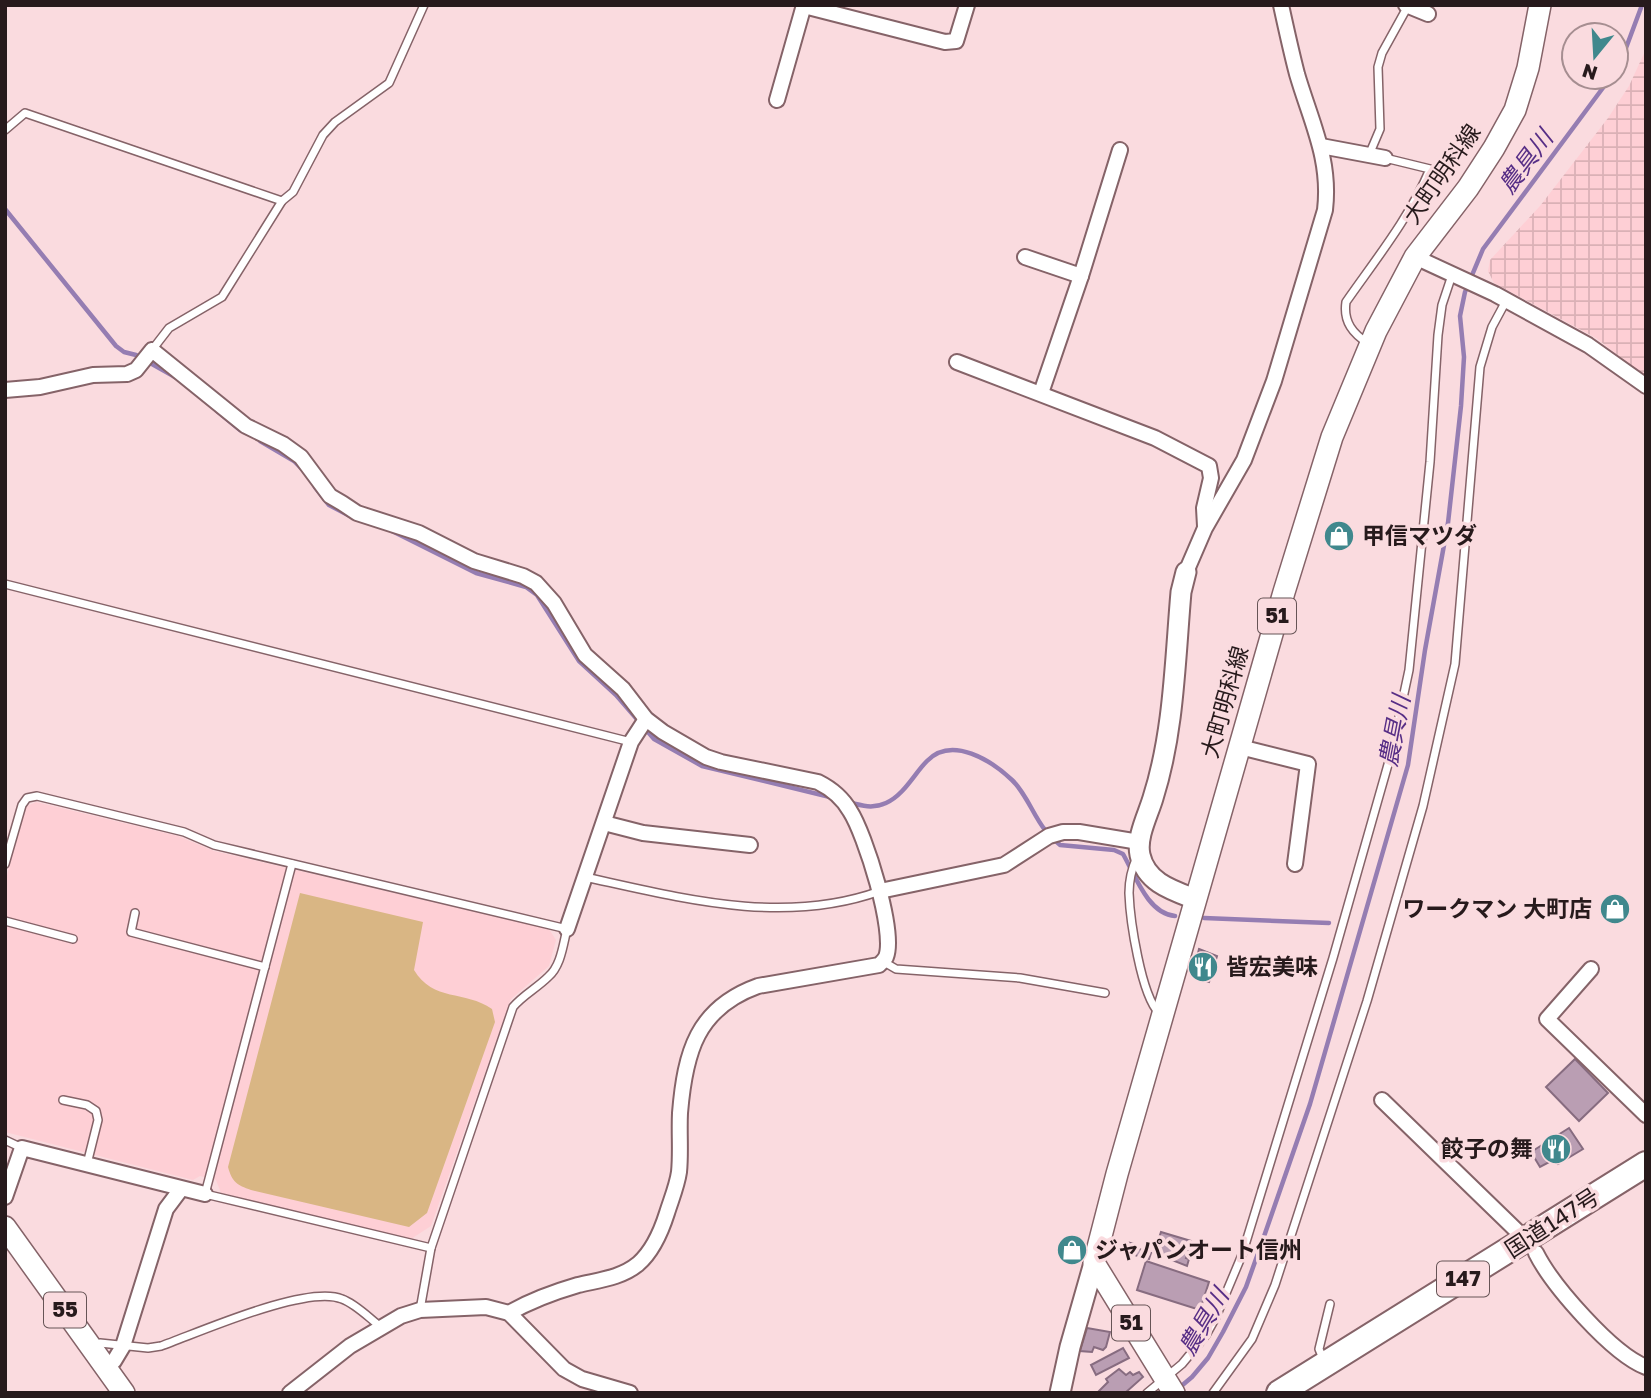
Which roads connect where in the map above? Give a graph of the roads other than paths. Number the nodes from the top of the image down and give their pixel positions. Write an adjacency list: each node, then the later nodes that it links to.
1 (424, 5): 14 (lane)
2 (967, 5): 5 (street)
3 (1281, 5): 10 (street)
4 (1540, 5): 16 (main road, 大町明科線 / 51)
5 (804, 6): 8 (street)
6 (1407, 6): 7 (street); 12 (lane)
7 (1428, 14)
8 (777, 100)
9 (5, 130): 14 (lane)
10 (1321, 146): 12 (street); 26 (street)
11 (1120, 150): 18 (street)
12 (1369, 156): 13 (street)
13 (1385, 158): 20 (lane)
14 (282, 201): 21 (lane)
15 (1024, 257): 18 (street)
16 (1415, 257): 17 (street); 20 (main road, 大町明科線 / 51)
17 (1455, 275): 19 (street); 73 (lane)
18 (1081, 276): 25 (street)
19 (1500, 297): 23 (street); 80 (lane)
20 (1370, 345): 31 (main road, 大町明科線 / 51)
21 (152, 350): 24 (street); 29 (street)
22 (957, 362): 25 (street)
23 (1646, 386)
24 (5, 390)
25 (1041, 393): 26 (street)
26 (1205, 528): 27 (street)
27 (1186, 572): 34 (street)
28 (5, 584): 30 (lane)
29 (646, 719): 30 (street); 39 (street)
30 (631, 742): 32 (street)
31 (1240, 747): 37 (street); 40 (main road, 大町明科線 / 51)
32 (604, 823): 33 (street); 38 (street)
33 (750, 845)
34 (1139, 848): 39 (street); 40 (street); 49 (lane)
35 (5, 864): 36 (lane)
36 (292, 864): 43 (lane); 46 (lane)
37 (1295, 864)
38 (585, 877): 39 (lane); 43 (street)
39 (880, 891): 45 (street)
40 (1195, 899): 49 (main road, 大町明科線 / 51)
41 (135, 913): 46 (lane)
42 (5, 921): 44 (lane)
43 (567, 929): 63 (lane)
44 (73, 939)
45 (883, 961): 48 (lane); 67 (street)
46 (265, 967): 59 (lane)
47 (1591, 969): 52 (street)
48 (1105, 993)
49 (1162, 1017): 64 (main road, 大町明科線 / 51)
50 (62, 1100): 55 (lane)
51 (1382, 1100): 62 (street)
52 (1646, 1115)
53 (5, 1140): 54 (lane)
54 (22, 1149): 55 (street); 60 (street)
55 (86, 1164): 58 (street)
56 (1646, 1164): 62 (highway, 国道147号 / 147)
57 (1646, 1184): 62 (highway, 国道147号 / 147)
58 (181, 1189): 59 (street); 70 (street)
59 (205, 1194): 63 (lane)
60 (5, 1197)
61 (5, 1227): 69 (main road, 55)
62 (1530, 1247): 72 (street); 74 (highway, 国道147号 / 147)
63 (431, 1248): 66 (lane)
64 (1094, 1263): 73 (main road, 51); 78 (street)
65 (1330, 1304): 74 (lane)
66 (420, 1310): 67 (street); 68 (street)
67 (509, 1313): 77 (street)
68 (381, 1327): 70 (lane); 76 (street)
69 (91, 1346): 70 (lane); 71 (main road, 55)
70 (123, 1346): 71 (street)
71 (106, 1367): 75 (main road, 55)
72 (1646, 1367)
73 (1169, 1384): 79 (lane)
74 (1318, 1384): 81 (highway, 国道147号 / 147)
75 (124, 1393)
76 (290, 1393)
77 (630, 1393)
78 (1060, 1393)
79 (1147, 1393)
80 (1213, 1393)
81 (1279, 1393)

